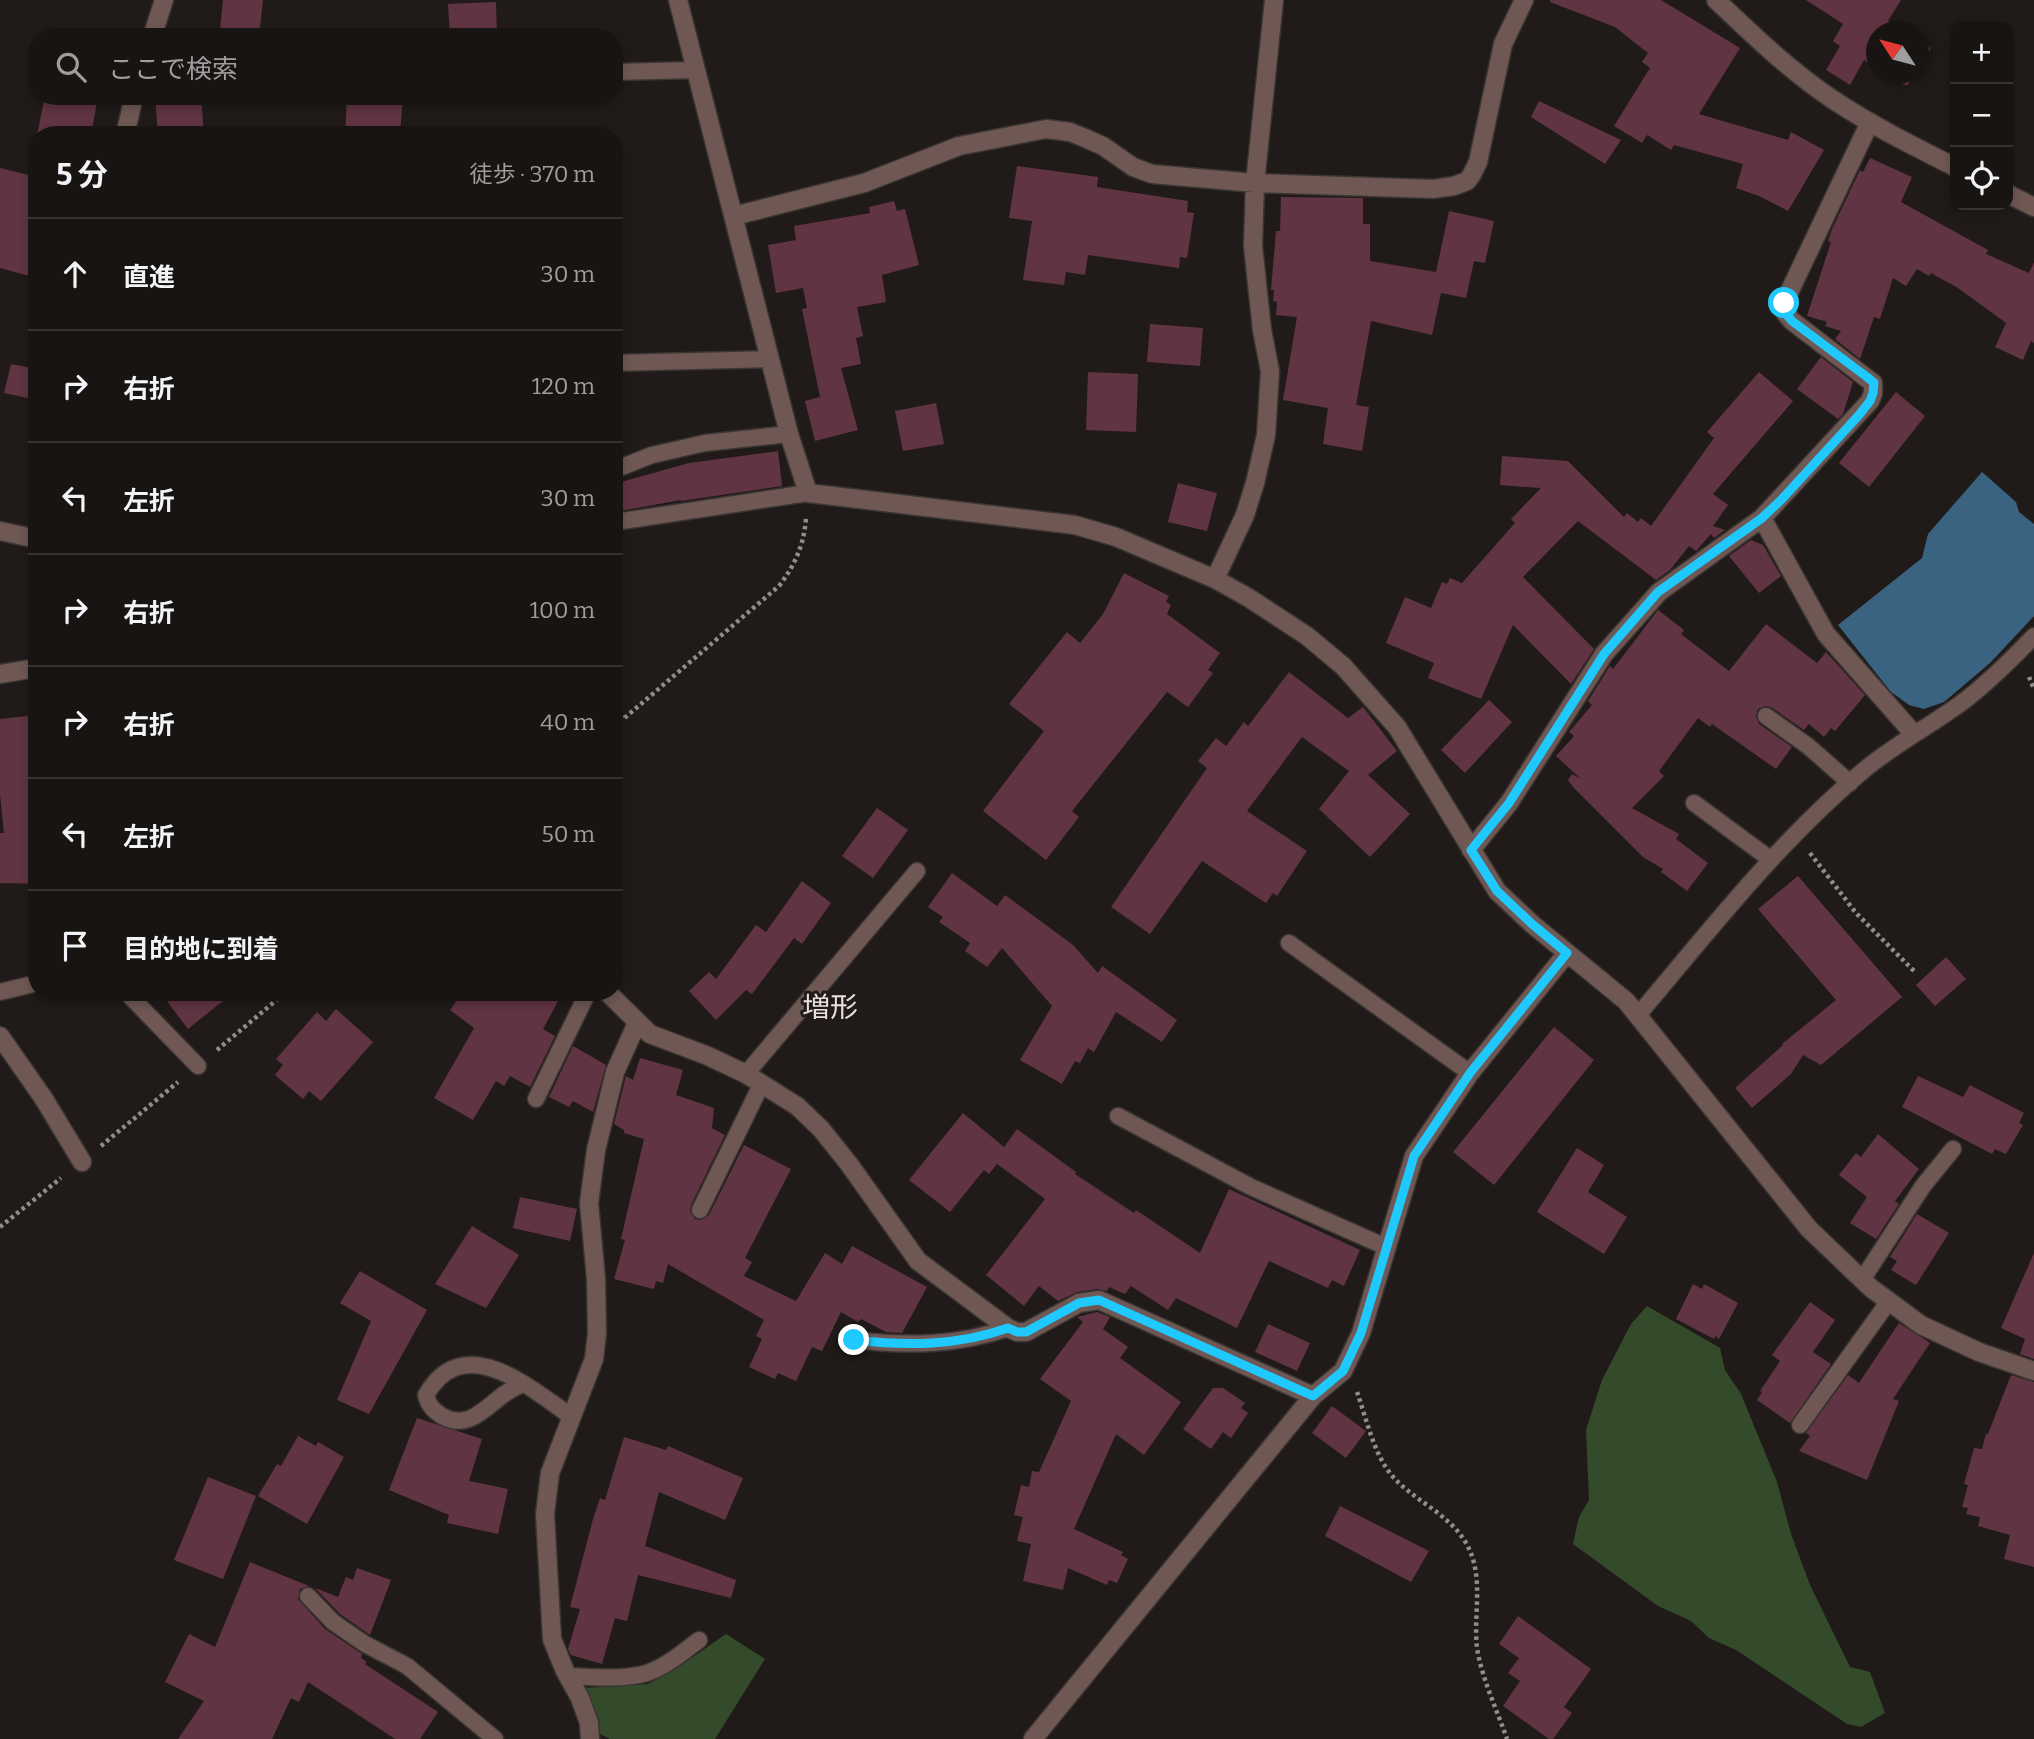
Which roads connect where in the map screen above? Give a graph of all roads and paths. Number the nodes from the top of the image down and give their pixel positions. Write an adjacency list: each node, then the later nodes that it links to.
1 (164, 0): 6 (street)
2 (678, 0): 7 (street)
3 (1274, 0): 13 (street)
4 (1524, 0): 13 (street)
5 (1728, 4): 10 (street)
6 (155, 28)
7 (695, 70): 8 (lane); 16 (street)
8 (623, 72)
9 (132, 105): 11 (street)
10 (1870, 122): 12 (street); 22 (street)
11 (127, 126)
12 (1950, 164)
13 (1255, 183): 16 (street); 26 (street)
14 (2013, 196): 15 (street)
15 (2034, 207)
16 (734, 216): 17 (street)
17 (769, 359): 18 (lane); 19 (street)
18 (623, 363)
19 (789, 435): 20 (lane); 21 (street)
20 (623, 466)
21 (808, 493): 23 (lane); 26 (street); 31 (path)
22 (1762, 518): 32 (street); 36 (street)
23 (623, 521)
24 (0, 531): 25 (street)
25 (28, 537)
26 (1215, 579): 36 (street)
27 (2034, 636): 32 (lane)
28 (28, 669): 29 (street)
29 (0, 674)
30 (1766, 716): 33 (lane)
31 (625, 719)
32 (1913, 733): 33 (lane)
33 (1850, 783): 35 (lane)
34 (1694, 803): 37 (lane)
35 (1796, 832): 37 (lane); 41 (path)
36 (1471, 850): 40 (street)
37 (1770, 859): 48 (lane)
38 (917, 871): 53 (lane)
39 (1289, 943): 52 (lane)
40 (1567, 953): 48 (street); 52 (street)
41 (1916, 973)
42 (28, 985): 43 (lane)
43 (0, 992)
44 (135, 1001): 51 (lane)
45 (275, 1001): 51 (path)
46 (584, 1001): 55 (lane)
47 (616, 1001): 49 (street)
48 (1638, 1015): 62 (street)
49 (637, 1023): 53 (street); 70 (street)
50 (0, 1036): 58 (street)
51 (198, 1066): 58 (path)
52 (1470, 1073): 61 (street)
53 (746, 1074): 54 (street)
54 (762, 1083): 59 (lane); 64 (street)
55 (536, 1099)
56 (1118, 1116): 61 (lane)
57 (1953, 1149): 62 (lane)
58 (82, 1161): 60 (path)
59 (700, 1210)
60 (0, 1227)
61 (1386, 1247): 66 (street)
62 (1862, 1280): 63 (street)
63 (1889, 1301): 67 (street); 71 (lane)
64 (1008, 1328): 65 (lane); 69 (street)
65 (854, 1340)
66 (1343, 1371): 69 (street); 78 (path)
67 (2034, 1371)
68 (522, 1384): 68 (lane); 70 (lane)
69 (1313, 1396): 77 (street)
70 (572, 1416): 74 (street)
71 (1800, 1425)
72 (309, 1596): 75 (lane)
73 (699, 1640): 74 (lane)
74 (568, 1676): 76 (street)
75 (495, 1739)
76 (590, 1739)
77 (1034, 1739)
78 (1507, 1739)

